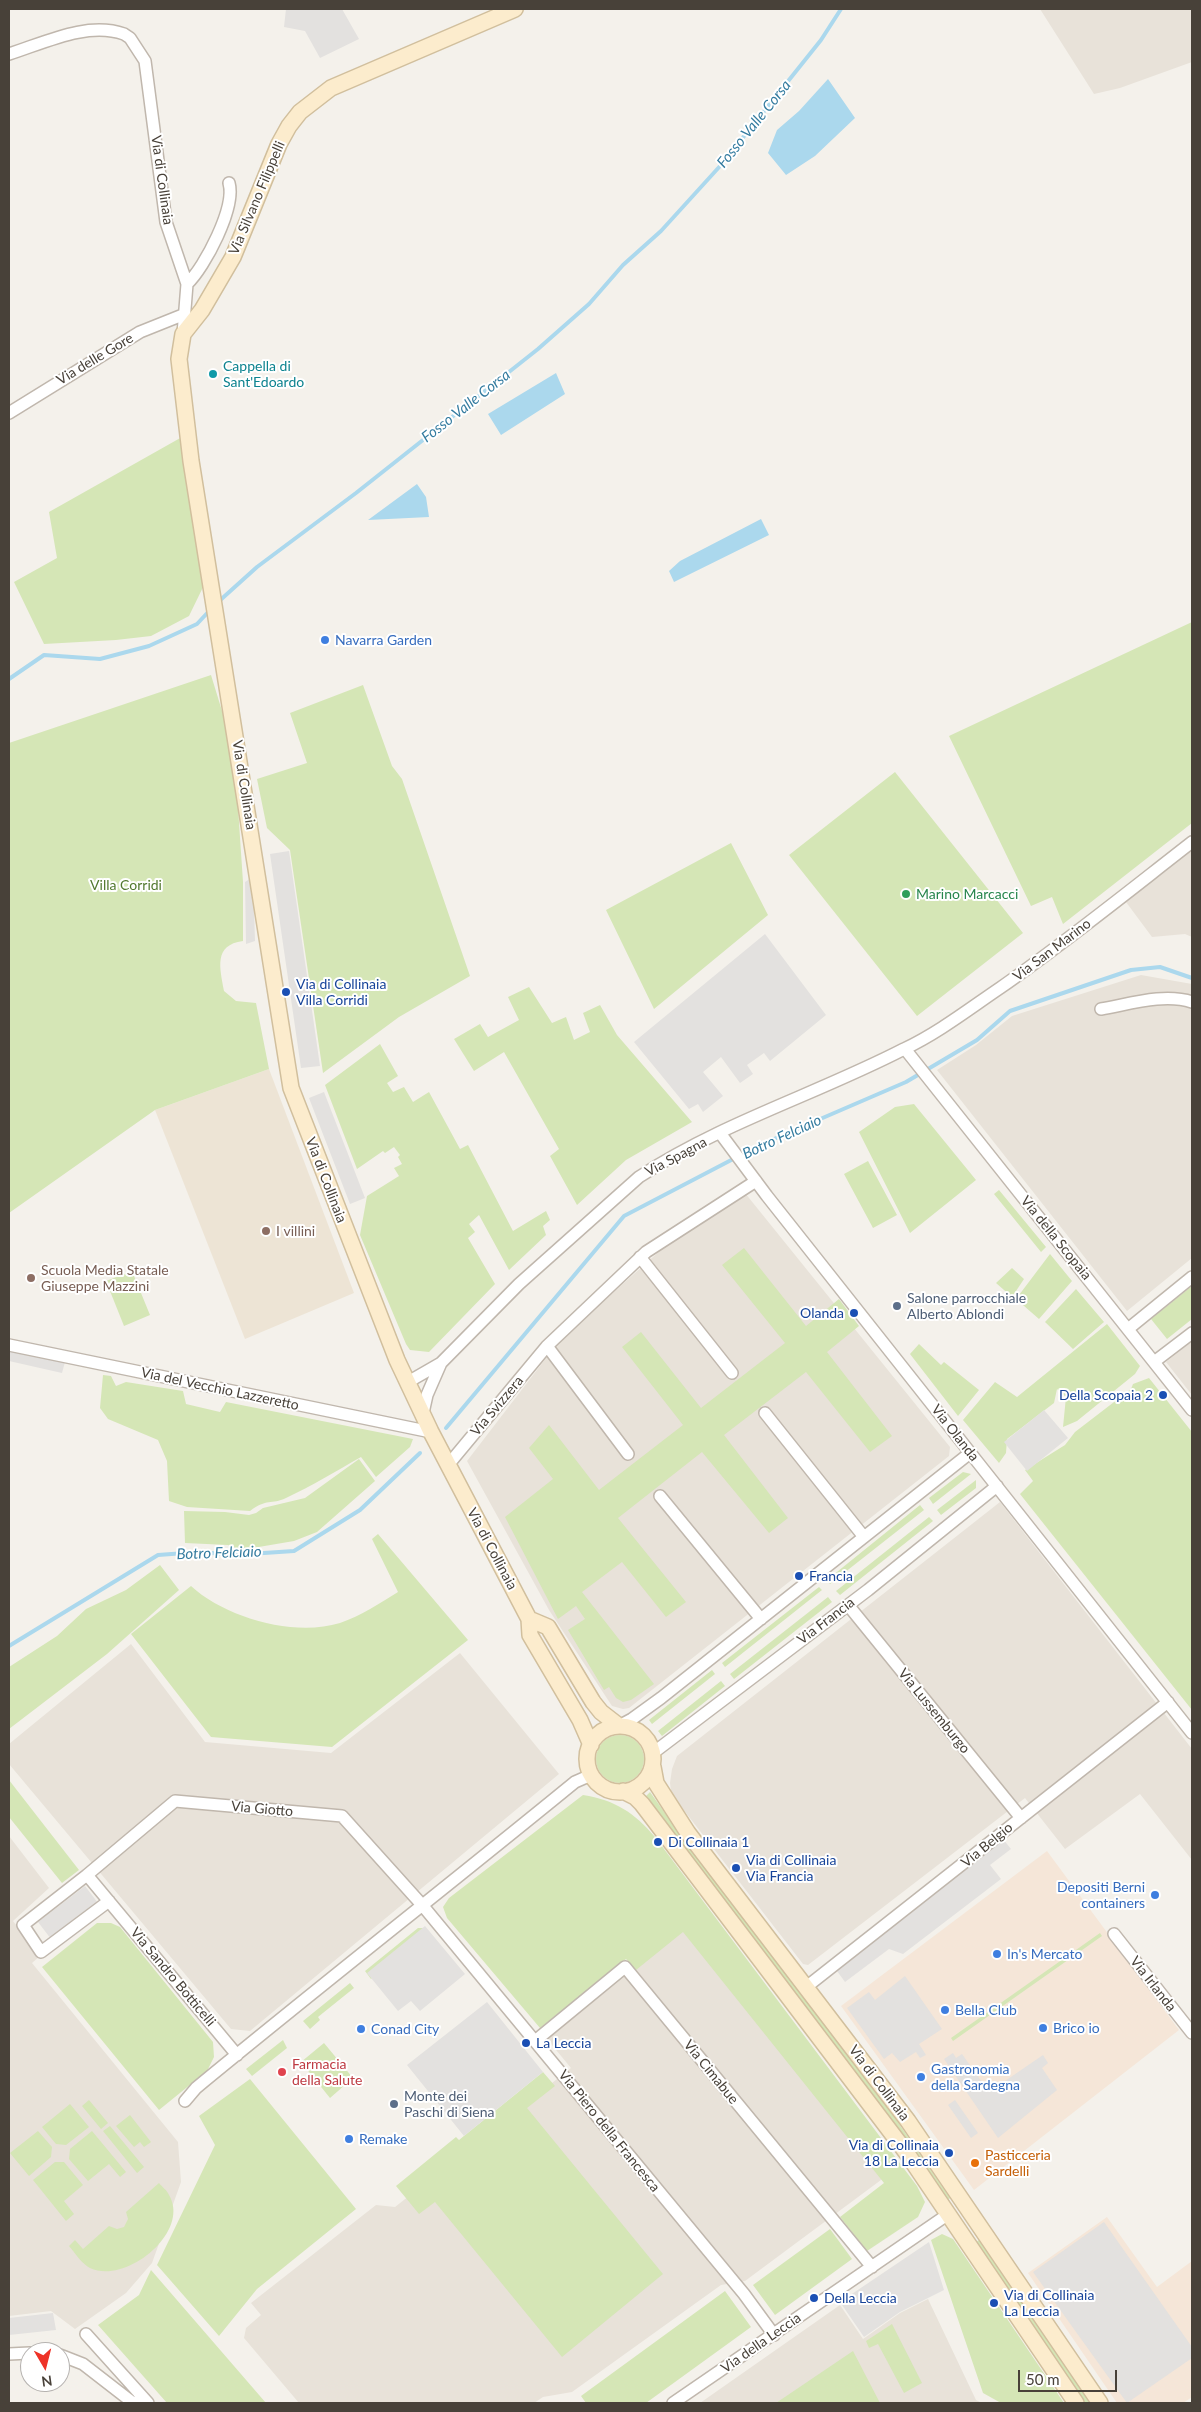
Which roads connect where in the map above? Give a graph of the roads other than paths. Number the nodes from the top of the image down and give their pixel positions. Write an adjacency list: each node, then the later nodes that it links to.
1 (514, 9): 6 (street, Via Silvano Filippelli)
2 (9, 54): 4 (street, Via di Collinaia)
3 (229, 183): 4 (street)
4 (187, 284): 5 (street, Via di Collinaia)
5 (185, 314): 6 (street, Via di Collinaia); 7 (street, Via delle Gore)
6 (183, 334): 23 (street, Via di Collinaia)
7 (9, 413)
8 (1192, 842): 11 (street, Via San Marino)
9 (1192, 1002): 10 (street)
10 (1101, 1009)
11 (905, 1049): 12 (street, Via Spagna); 16 (street, Via della Scopaia)
12 (720, 1133): 13 (street, Via Olanda); 21 (street, Via Spagna)
13 (754, 1179): 14 (street, Via Svizzera); 28 (street, Via Olanda)
14 (640, 1258): 19 (street, Via Svizzera); 22 (street)
15 (1192, 1277): 16 (street)
16 (1128, 1329): 20 (street, Via della Scopaia)
17 (1192, 1333): 20 (street)
18 (9, 1345): 27 (street, Via del Vecchio Lazzeretto)
19 (547, 1346): 29 (street); 30 (street, Via Svizzera)
20 (1154, 1362): 24 (street, Via della Scopaia)
21 (441, 1363): 23 (street, Via Spagna); 25 (street, Via Spagna)
22 (732, 1373)
23 (408, 1382): 25 (street, Via di Collinaia)
24 (1192, 1410)
25 (422, 1413): 27 (street, Via di Collinaia)
26 (766, 1413): 33 (street)
27 (431, 1432): 30 (street, Via di Collinaia)
28 (970, 1453): 31 (street, Via Olanda); 33 (street)
29 (628, 1454)
30 (448, 1465): 35 (street, Via di Collinaia)
31 (997, 1486): 34 (street, Via Francia); 37 (street, Via Olanda)
32 (660, 1496): 36 (street)
33 (864, 1537): 36 (street)
34 (848, 1605): 41 (street, Via Francia); 44 (street, Via Lussemburgo)
35 (529, 1619): 38 (street); 40 (street, Via di Collinaia)
36 (761, 1619): 38 (street)
37 (1168, 1702): 39 (street, Via Olanda); 44 (street, Via Belgio)
38 (619, 1726): 40 (street); 41 (street)
39 (1192, 1732)
40 (591, 1745): 42 (street)
41 (653, 1760): 43 (street); 49 (street, Via di Collinaia)
42 (591, 1776): 43 (street); 47 (street)
43 (623, 1791): 54 (street, Via di Collinaia)
44 (1021, 1818): 49 (street, Via Belgio)
45 (87, 1874): 46 (street, Via Sandro Botticelli); 46 (street); 47 (street, Via Giotto)
46 (109, 1901): 52 (street, Via Sandro Botticelli)
47 (423, 1906): 51 (street, Via Piero della Francesca); 52 (street)
48 (1114, 1934): 50 (street, Via Irlanda)
49 (805, 1988): 63 (street, Via di Collinaia)
50 (1192, 2033)
51 (535, 2041): 55 (street, Via Cimabue); 57 (street, Via Piero della Francesca)
52 (237, 2055): 53 (street)
53 (185, 2101)
54 (948, 2215): 55 (street, Via della Leccia); 62 (street, Via di Collinaia)
55 (872, 2267): 57 (street, Via della Leccia)
56 (86, 2334): 60 (street)
57 (774, 2335): 61 (street, Via della Leccia)
58 (70, 2359): 59 (street)
59 (140, 2403)
60 (148, 2403)
61 (673, 2403)
62 (1076, 2403)
63 (1100, 2403)

